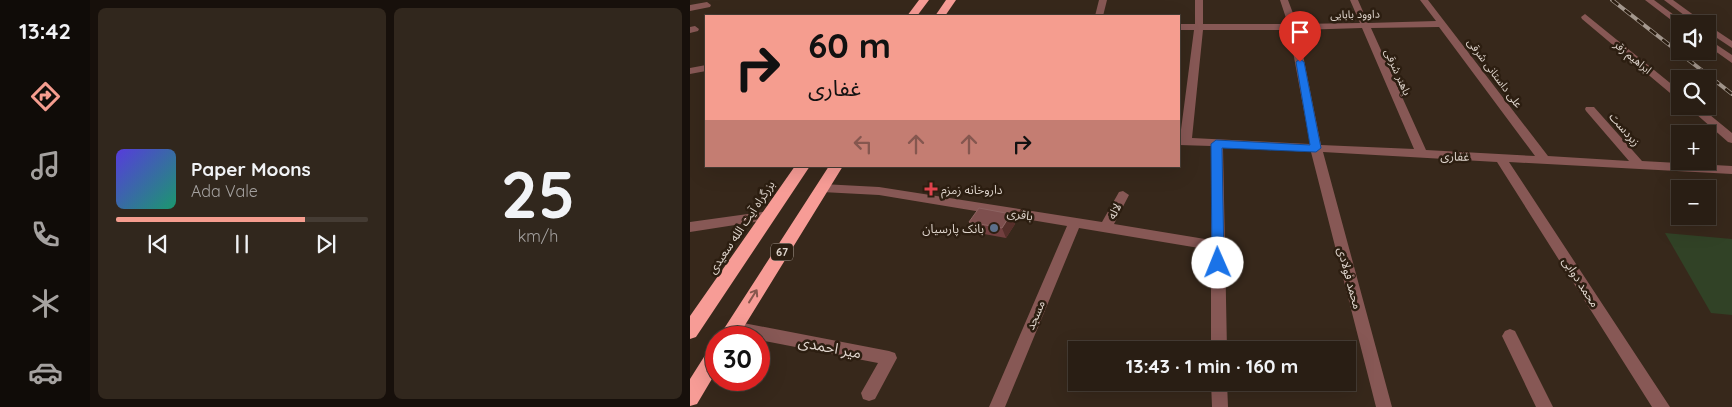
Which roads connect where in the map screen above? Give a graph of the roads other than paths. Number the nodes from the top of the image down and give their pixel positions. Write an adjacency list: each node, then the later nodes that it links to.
1 (924, 0): 12 (highway)
2 (951, 0): 13 (highway)
3 (1103, 0): 14 (street)
4 (1199, 0): 20 (street)
5 (1284, 0): 22 (street, محمد فولادی)
6 (1354, 0): 19 (street, باهنر شرقی)
7 (1424, 0): 18 (street, علی داستانی شرقی)
8 (1649, 0): 16 (street)
9 (1668, 0): 15 (street)
10 (707, 5): 11 (street)
11 (690, 8)
12 (913, 15)
13 (941, 15)
14 (1098, 15)
15 (1689, 15)
16 (1671, 16)
17 (1585, 17): 29 (street, ابراهیم زقر)
18 (1442, 24): 19 (street, داوود بابایی); 38 (street, علی داستانی شرقی)
19 (1363, 25): 22 (street, داوود بابایی); 36 (street, باهنر شرقی)
20 (1199, 26): 21 (street, داوود بابایی); 22 (street, داوود بابایی); 33 (street)
21 (1180, 27)
22 (1293, 28): 35 (street, محمد فولادی)
23 (1716, 34): 24 (street)
24 (1732, 45)
25 (1716, 48): 26 (street)
26 (1732, 60)
27 (705, 68): 28 (street)
28 (690, 71)
29 (1671, 89)
30 (1590, 109): 39 (street, زبردست)
31 (1703, 115): 32 (street)
32 (1732, 139)
33 (1182, 142): 34 (street, غفاری)
34 (1216, 144): 35 (street, غفاری); 49 (street)
35 (1316, 148): 36 (street, غفاری); 61 (street, محمد فولادی)
36 (1422, 154): 37 (street, غفاری)
37 (1500, 157): 38 (street, غفاری); 63 (street, محمد دوابی)
38 (1546, 162): 39 (street, غفاری)
39 (1640, 166): 42 (street, غفاری)
40 (802, 167): 45 (highway, بزرگراه آیت الله سعیدی / 67)
41 (835, 167): 43 (highway, 67)
42 (1732, 170)
43 (822, 188): 46 (street, باقری); 50 (highway, 67, one-way to 43)
44 (1123, 195): 48 (street, لاله)
45 (769, 216): 47 (street); 51 (highway, بزرگراه آیت الله سعیدی / 67)
46 (1075, 223): 48 (street, باقری); 59 (street, مسجد)
47 (690, 227)
48 (1106, 227): 49 (street, باقری)
49 (1218, 246): 54 (street)
50 (734, 326)
51 (690, 331)
52 (1510, 336): 62 (street)
53 (770, 339): 57 (street, میر احمدی)
54 (1219, 341)
55 (705, 372): 58 (highway)
56 (1219, 391): 60 (street)
57 (869, 393)
58 (690, 396)
59 (997, 407)
60 (1220, 407)
61 (1384, 407)
62 (1545, 407)
63 (1662, 407)

